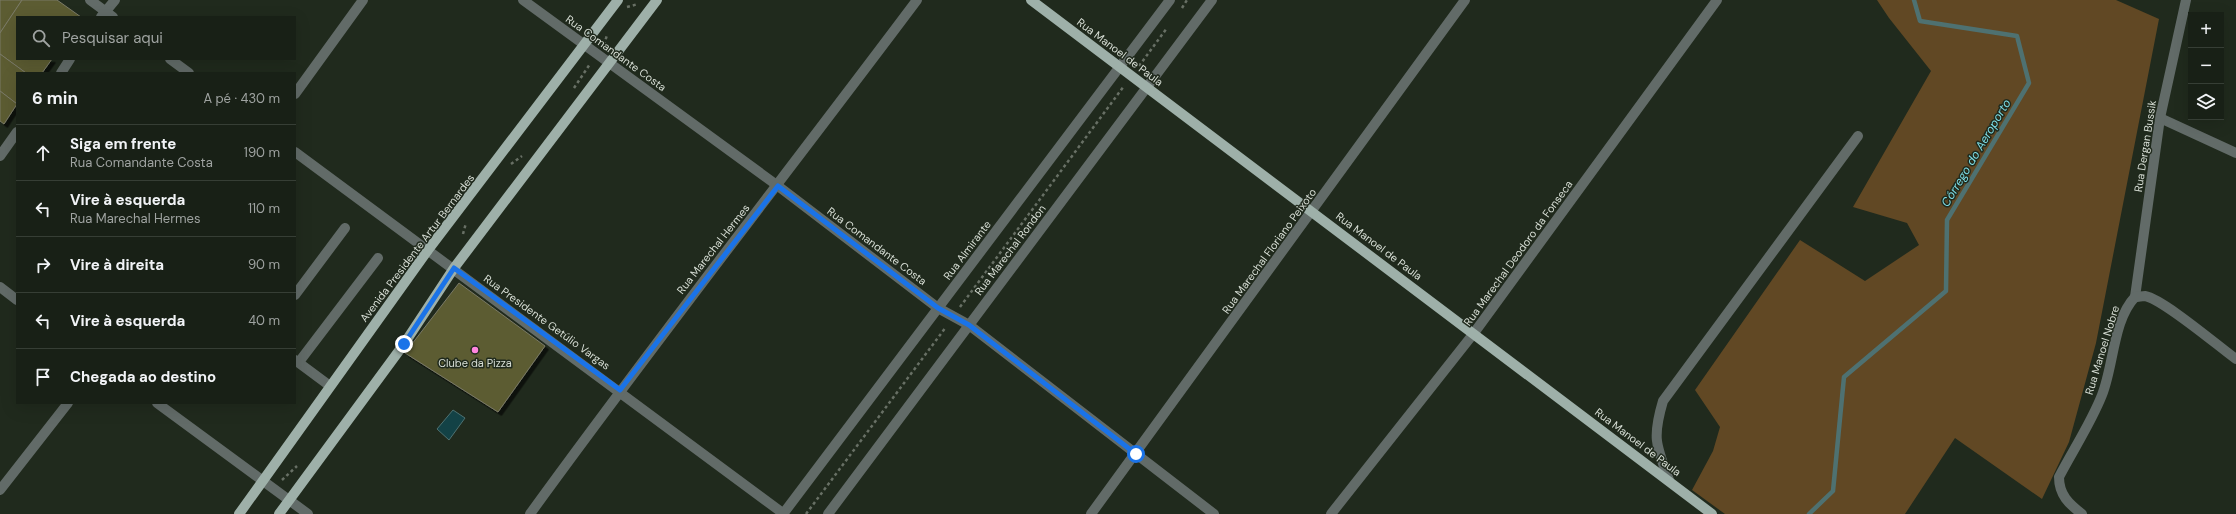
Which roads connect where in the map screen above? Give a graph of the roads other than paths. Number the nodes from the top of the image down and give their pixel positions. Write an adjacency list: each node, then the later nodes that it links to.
1 (90, 0): 14 (street)
2 (115, 0): 14 (street)
3 (364, 0): 23 (street)
4 (523, 0): 15 (street, Rua Comandante Costa)
5 (618, 0): 15 (main road, Avenida Presidente Artur Bernardes)
6 (657, 0): 18 (main road)
7 (917, 0): 30 (street, Rua Marechal Hermes)
8 (1031, 0): 19 (main road, Rua Manoel de Paula)
9 (1170, 0): 19 (street, Rua Almirante)
10 (1212, 0): 22 (street, Rua Marechal Rondon)
11 (1466, 0): 31 (street, Rua Marechal Floriano Peixoto)
12 (1717, 0): 42 (street, Rua Marechal Deodoro da Fonseca)
13 (2186, 0): 24 (street, Rua Dergan Bussik)
14 (107, 15)
15 (584, 44): 18 (street, Rua Comandante Costa); 33 (main road, Avenida Presidente Artur Bernardes)
16 (69, 60): 20 (street)
17 (171, 60): 21 (street)
18 (608, 63): 30 (street, Rua Comandante Costa); 35 (main road)
19 (1119, 68): 22 (main road, Rua Manoel de Paula); 40 (street, Rua Almirante)
20 (61, 72)
21 (188, 72)
22 (1148, 88): 31 (main road, Rua Manoel de Paula); 41 (street, Rua Marechal Rondon)
23 (296, 93)
24 (2160, 118): 28 (street); 38 (street, Rua Dergan Bussik)
25 (16, 133): 29 (street)
26 (1858, 136): 50 (street)
27 (296, 153): 33 (street, Rua Presidente Getúlio Vargas)
28 (2236, 153)
29 (0, 156)
30 (778, 186): 40 (street, Rua Comandante Costa); 46 (street, Rua Marechal Hermes)
31 (1313, 211): 42 (main road, Rua Manoel de Paula); 49 (street, Rua Marechal Floriano Peixoto)
32 (345, 228): 37 (street)
33 (428, 250): 35 (street, Rua Presidente Getúlio Vargas); 45 (main road, Avenida Presidente Artur Bernardes)
34 (378, 258): 44 (street)
35 (454, 268): 46 (street, Rua Presidente Getúlio Vargas); 53 (main road)
36 (0, 287): 39 (street)
37 (296, 294)
38 (2136, 297): 43 (street); 64 (street, Rua Manoel Nobre)
39 (16, 299)
40 (938, 308): 41 (street, Rua Comandante Costa); 58 (street, Rua Almirante)
41 (969, 325): 49 (street, Rua Comandante Costa); 59 (street, Rua Marechal Rondon)
42 (1474, 333): 50 (main road, Rua Manoel de Paula); 62 (street, Rua Marechal Deodoro da Fonseca)
43 (2236, 359)
44 (297, 361): 45 (street)
45 (330, 386): 51 (main road, Avenida Presidente Artur Bernardes)
46 (620, 390): 57 (street, Rua Marechal Hermes); 58 (street, Rua Presidente Getúlio Vargas)
47 (67, 404): 52 (street)
48 (158, 404): 51 (street)
49 (1136, 454): 60 (street, Rua Marechal Floriano Peixoto); 61 (street, Rua Comandante Costa)
50 (1669, 480): 63 (main road, Rua Manoel de Paula)
51 (264, 481): 53 (street); 54 (main road, Avenida Presidente Artur Bernardes)
52 (0, 490)
53 (289, 500): 55 (main road); 56 (street)
54 (239, 514)
55 (279, 514)
56 (308, 514)
57 (530, 514)
58 (784, 514)
59 (828, 514)
60 (1091, 514)
61 (1214, 514)
62 (1331, 514)
63 (1712, 514)
64 (2082, 514)

